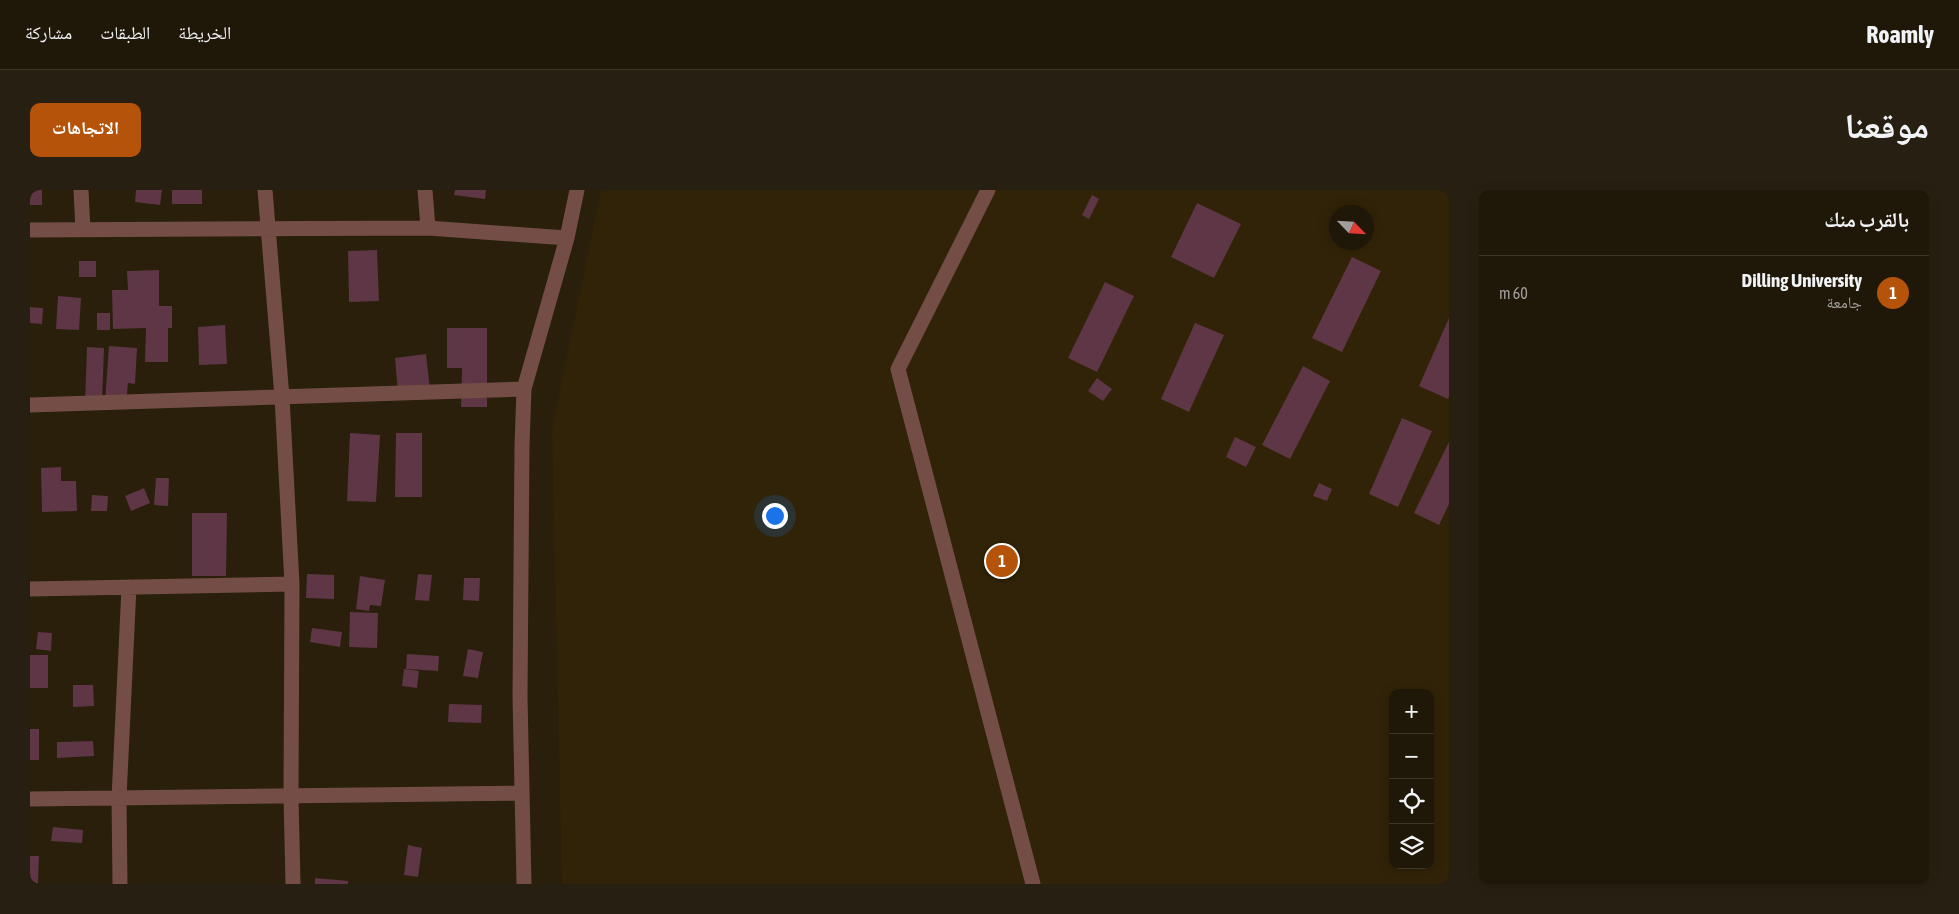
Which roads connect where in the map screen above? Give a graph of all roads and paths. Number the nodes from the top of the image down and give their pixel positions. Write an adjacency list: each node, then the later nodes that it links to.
1 (80, 190): 9 (street)
2 (266, 190): 7 (street)
3 (425, 190): 6 (street)
4 (577, 190): 10 (street)
5 (988, 190): 24 (street)
6 (428, 228): 7 (street); 10 (street)
7 (268, 229): 9 (street); 12 (street)
8 (30, 230): 9 (street)
9 (84, 230)
10 (567, 238): 11 (street)
11 (524, 389): 12 (street); 17 (street)
12 (282, 397): 13 (street); 14 (street)
13 (30, 405)
14 (292, 584): 15 (street); 18 (street)
15 (129, 587): 16 (street); 19 (street)
16 (30, 589)
17 (522, 793): 18 (street); 23 (street)
18 (291, 796): 19 (street); 22 (street)
19 (119, 798): 20 (street); 21 (street)
20 (30, 799)
21 (120, 884)
22 (293, 884)
23 (524, 884)
24 (1033, 884)

